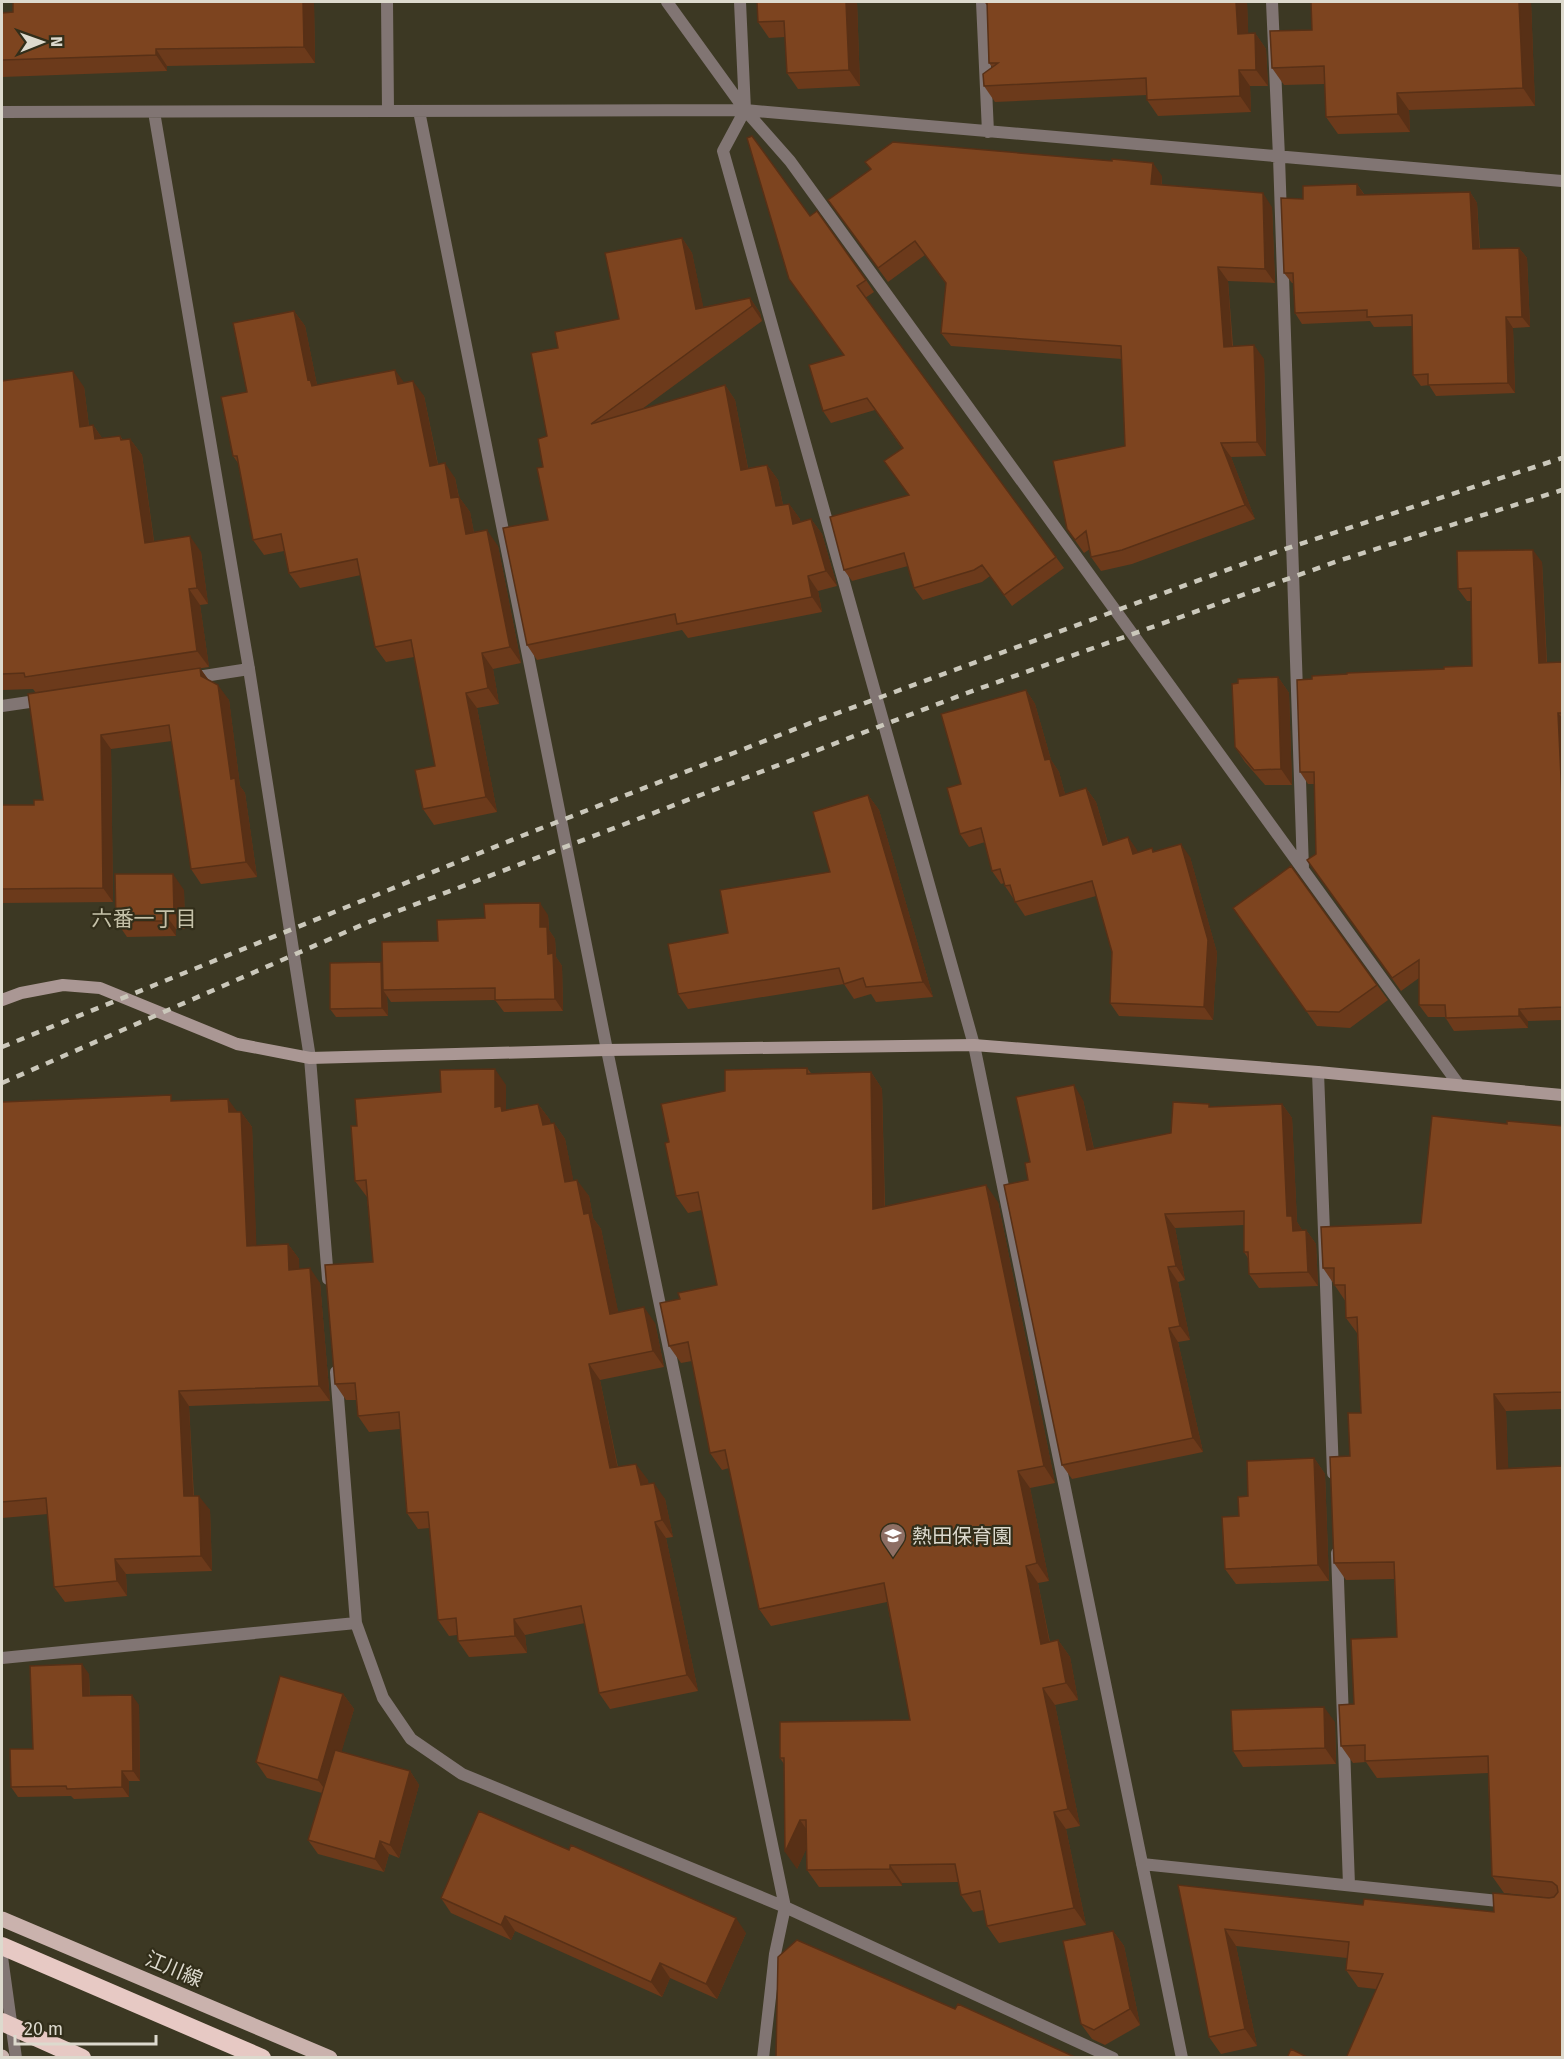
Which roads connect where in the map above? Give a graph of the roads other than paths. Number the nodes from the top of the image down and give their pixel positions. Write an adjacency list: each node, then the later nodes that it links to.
1 (387, 2): 7 (street)
2 (667, 2): 6 (street)
3 (740, 2): 6 (street)
4 (982, 2): 11 (street)
5 (1272, 2): 12 (street)
6 (745, 110): 8 (street); 11 (street); 18 (street); 20 (street)
7 (388, 111): 8 (street); 10 (street)
8 (419, 111): 21 (street)
9 (2, 112): 10 (street)
10 (154, 112): 14 (street)
11 (988, 132): 12 (street)
12 (1279, 157): 13 (street); 18 (street)
13 (1563, 182)
14 (249, 669): 15 (street); 22 (street)
15 (178, 680)
16 (60, 698): 17 (street)
17 (2, 706)
18 (1303, 869): 24 (street)
19 (2, 1000): 22 (street)
20 (974, 1045): 21 (street); 23 (street); 32 (street)
21 (607, 1050): 22 (street); 35 (street)
22 (310, 1058): 26 (street)
23 (1318, 1072): 24 (street); 28 (street)
24 (1459, 1085): 25 (street)
25 (1563, 1095)
26 (329, 1294)
27 (335, 1364): 30 (street)
28 (1334, 1491)
29 (1336, 1538): 33 (street)
30 (356, 1623): 31 (street); 35 (street)
31 (2, 1658)
32 (1142, 1864): 33 (street); 46 (street)
33 (1349, 1885): 34 (street)
34 (1515, 1902)
35 (785, 1907): 44 (street); 45 (street)
36 (2, 1919): 43 (main road, 江川線)
37 (2, 1946): 42 (highway)
38 (2, 1957): 40 (street)
39 (2, 2022): 41 (highway, bridge)
40 (16, 2058)
41 (82, 2058)
42 (262, 2058)
43 (330, 2058)
44 (763, 2058)
45 (1113, 2058)
46 (1182, 2058)

